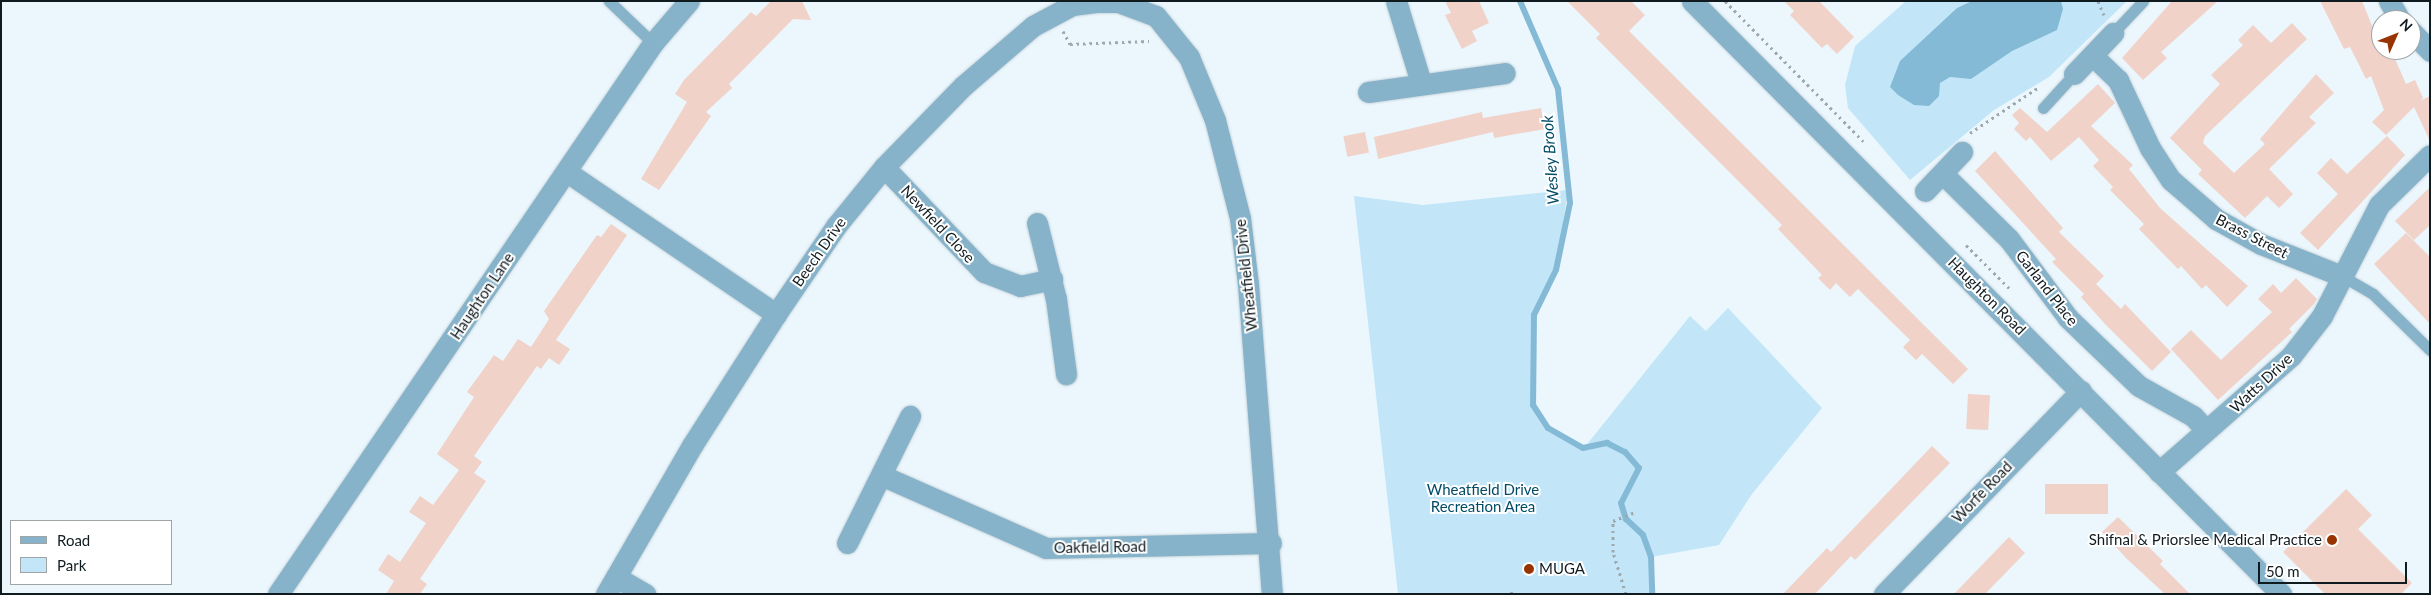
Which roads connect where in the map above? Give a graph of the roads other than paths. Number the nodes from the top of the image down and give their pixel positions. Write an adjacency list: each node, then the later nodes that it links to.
1 (609, 1): 9 (lane)
2 (689, 1): 9 (street, Haughton Lane)
3 (1396, 1): 14 (street)
4 (1692, 1): 29 (street, Haughton Road)
5 (2143, 1): 7 (lane)
6 (1118, 2): 19 (street, Beech Drive); 35 (street, Wheatfield Drive)
7 (2113, 33): 11 (street)
8 (2421, 42): 10 (street)
9 (653, 43): 20 (street, Haughton Lane)
10 (2430, 52)
11 (2092, 56): 13 (street); 24 (street, Brass Street)
12 (1505, 73): 14 (street)
13 (2074, 74): 16 (lane)
14 (1421, 83): 15 (street)
15 (1368, 92)
16 (2043, 108)
17 (1962, 152): 21 (street)
18 (2430, 155): 24 (street, Watts Drive)
19 (884, 167): 25 (street, Newfield Close); 26 (street, Beech Drive)
20 (567, 172): 26 (street); 37 (street, Haughton Lane)
21 (1943, 174): 22 (street); 31 (street, Garland Place)
22 (1925, 191)
23 (1036, 223): 25 (street)
24 (2342, 276): 27 (lane); 31 (street, Watts Drive)
25 (1052, 279): 28 (street)
26 (776, 314): 36 (street, Beech Drive)
27 (2430, 350)
28 (1066, 374)
29 (2081, 391): 32 (street, Haughton Road); 40 (street, Worfe Road)
30 (910, 416): 33 (street)
31 (2205, 429): 32 (street, Watts Drive)
32 (2159, 472): 41 (street, Haughton Road)
33 (883, 476): 34 (street); 35 (street, Oakfield Road)
34 (847, 543)
35 (1271, 543): 39 (street, Wheatfield Drive)
36 (611, 585): 38 (street)
37 (278, 594)
38 (645, 594)
39 (1272, 594)
40 (1884, 594)
41 (2280, 594)

